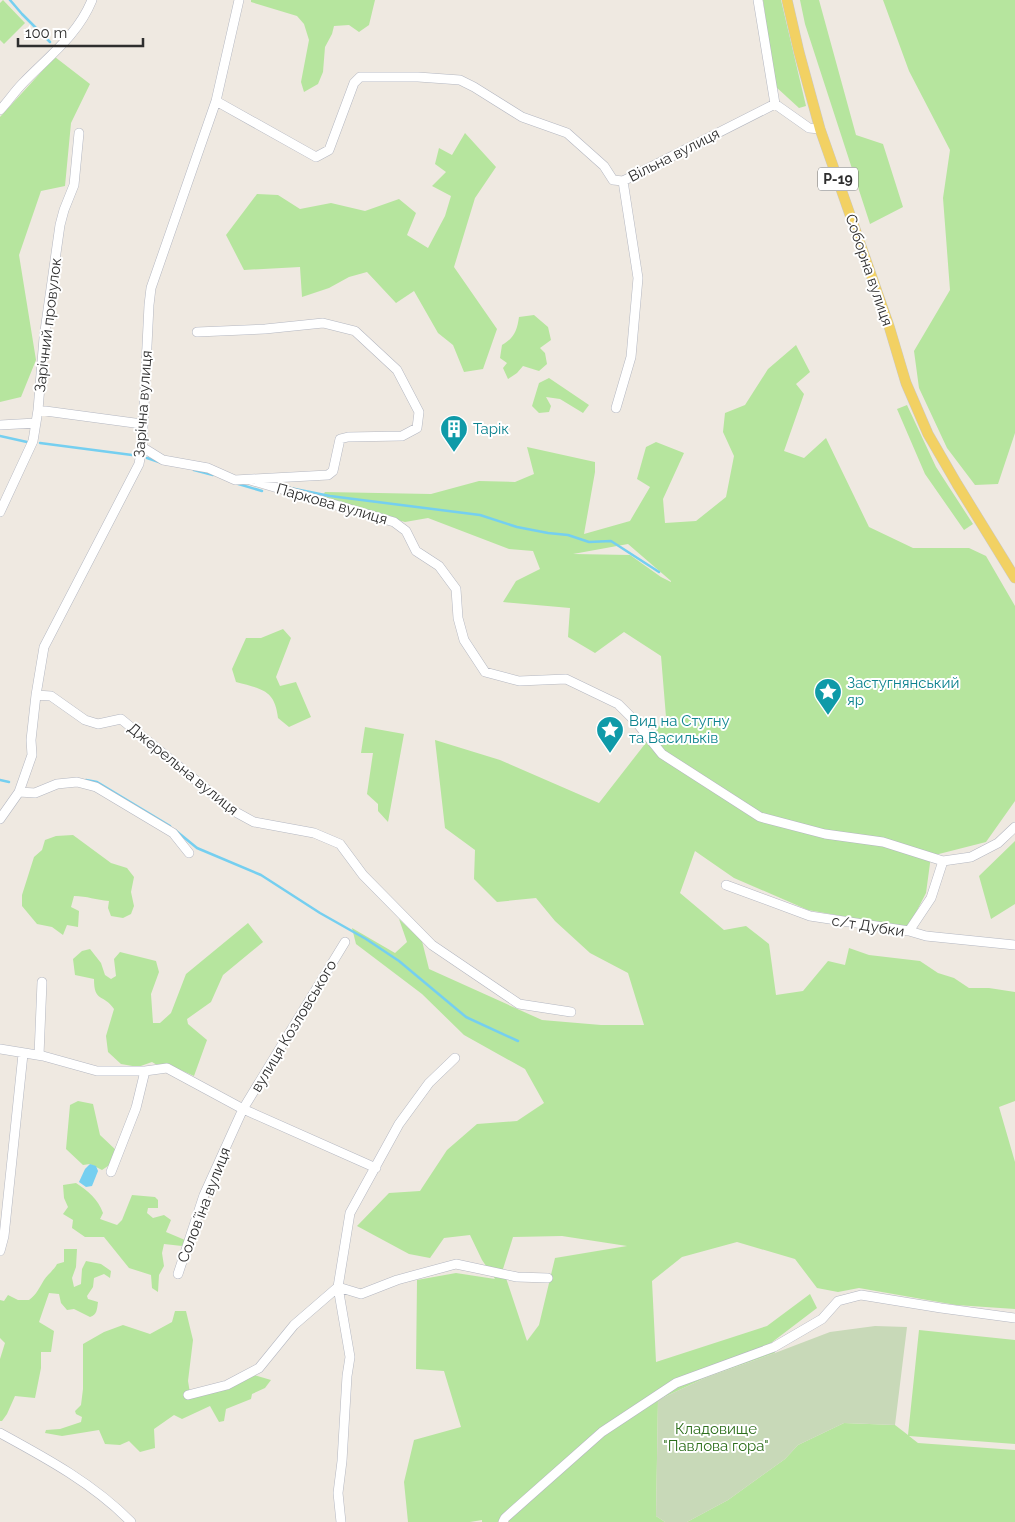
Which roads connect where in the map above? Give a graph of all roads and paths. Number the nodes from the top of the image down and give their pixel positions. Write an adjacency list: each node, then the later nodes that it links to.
1 (92, 0): 7 (street)
2 (239, 0): 5 (street, Зарічна вулиця)
3 (758, 0): 6 (street)
4 (787, 0): 8 (main road, Соборна вулиця / Р-19)
5 (216, 101): 10 (street, Вільна вулиця); 15 (street, Зарічна вулиця)
6 (775, 104): 8 (street); 10 (street, Вільна вулиця)
7 (0, 110)
8 (820, 128): 20 (main road, Соборна вулиця / Р-19)
9 (79, 133): 13 (street, Зарічний провулок)
10 (623, 181): 12 (street)
11 (197, 332): 18 (street)
12 (616, 408)
13 (38, 410): 14 (street, Зарічний провулок); 15 (street)
14 (36, 423): 16 (street); 19 (street, Зарічний провулок)
15 (142, 424): 17 (street, Зарічна вулиця)
16 (0, 425)
17 (142, 447): 18 (street); 22 (street, Зарічна вулиця)
18 (250, 480): 27 (street, Паркова вулиця)
19 (0, 512)
20 (1011, 564): 21 (main road, Р-19)
21 (1015, 578)
22 (36, 696): 23 (street, Зарічна вулиця); 33 (street, Джерельна вулиця)
23 (19, 792): 24 (street, Зарічна вулиця); 26 (street)
24 (0, 819)
25 (1015, 827): 27 (street)
26 (189, 853)
27 (943, 861): 29 (street)
28 (726, 885): 29 (street, с/т Дубки)
29 (909, 931): 31 (street, с/т Дубки)
30 (345, 942): 39 (street, вулиця Козловського)
31 (1015, 945)
32 (42, 982): 36 (street)
33 (571, 1012)
34 (0, 1049): 35 (street)
35 (23, 1054): 36 (street); 42 (street)
36 (39, 1055): 38 (street)
37 (455, 1058): 40 (street)
38 (145, 1071): 39 (street); 41 (street)
39 (243, 1109): 40 (street); 43 (street, Соловʼїна вулиця)
40 (376, 1168): 45 (street)
41 (111, 1172)
42 (0, 1251)
43 (178, 1274)
44 (548, 1278): 45 (street)
45 (338, 1287): 47 (street); 50 (street)
46 (1015, 1318): 51 (street)
47 (188, 1394)
48 (0, 1433): 49 (street)
49 (131, 1522)
50 (341, 1522)
51 (503, 1522)

